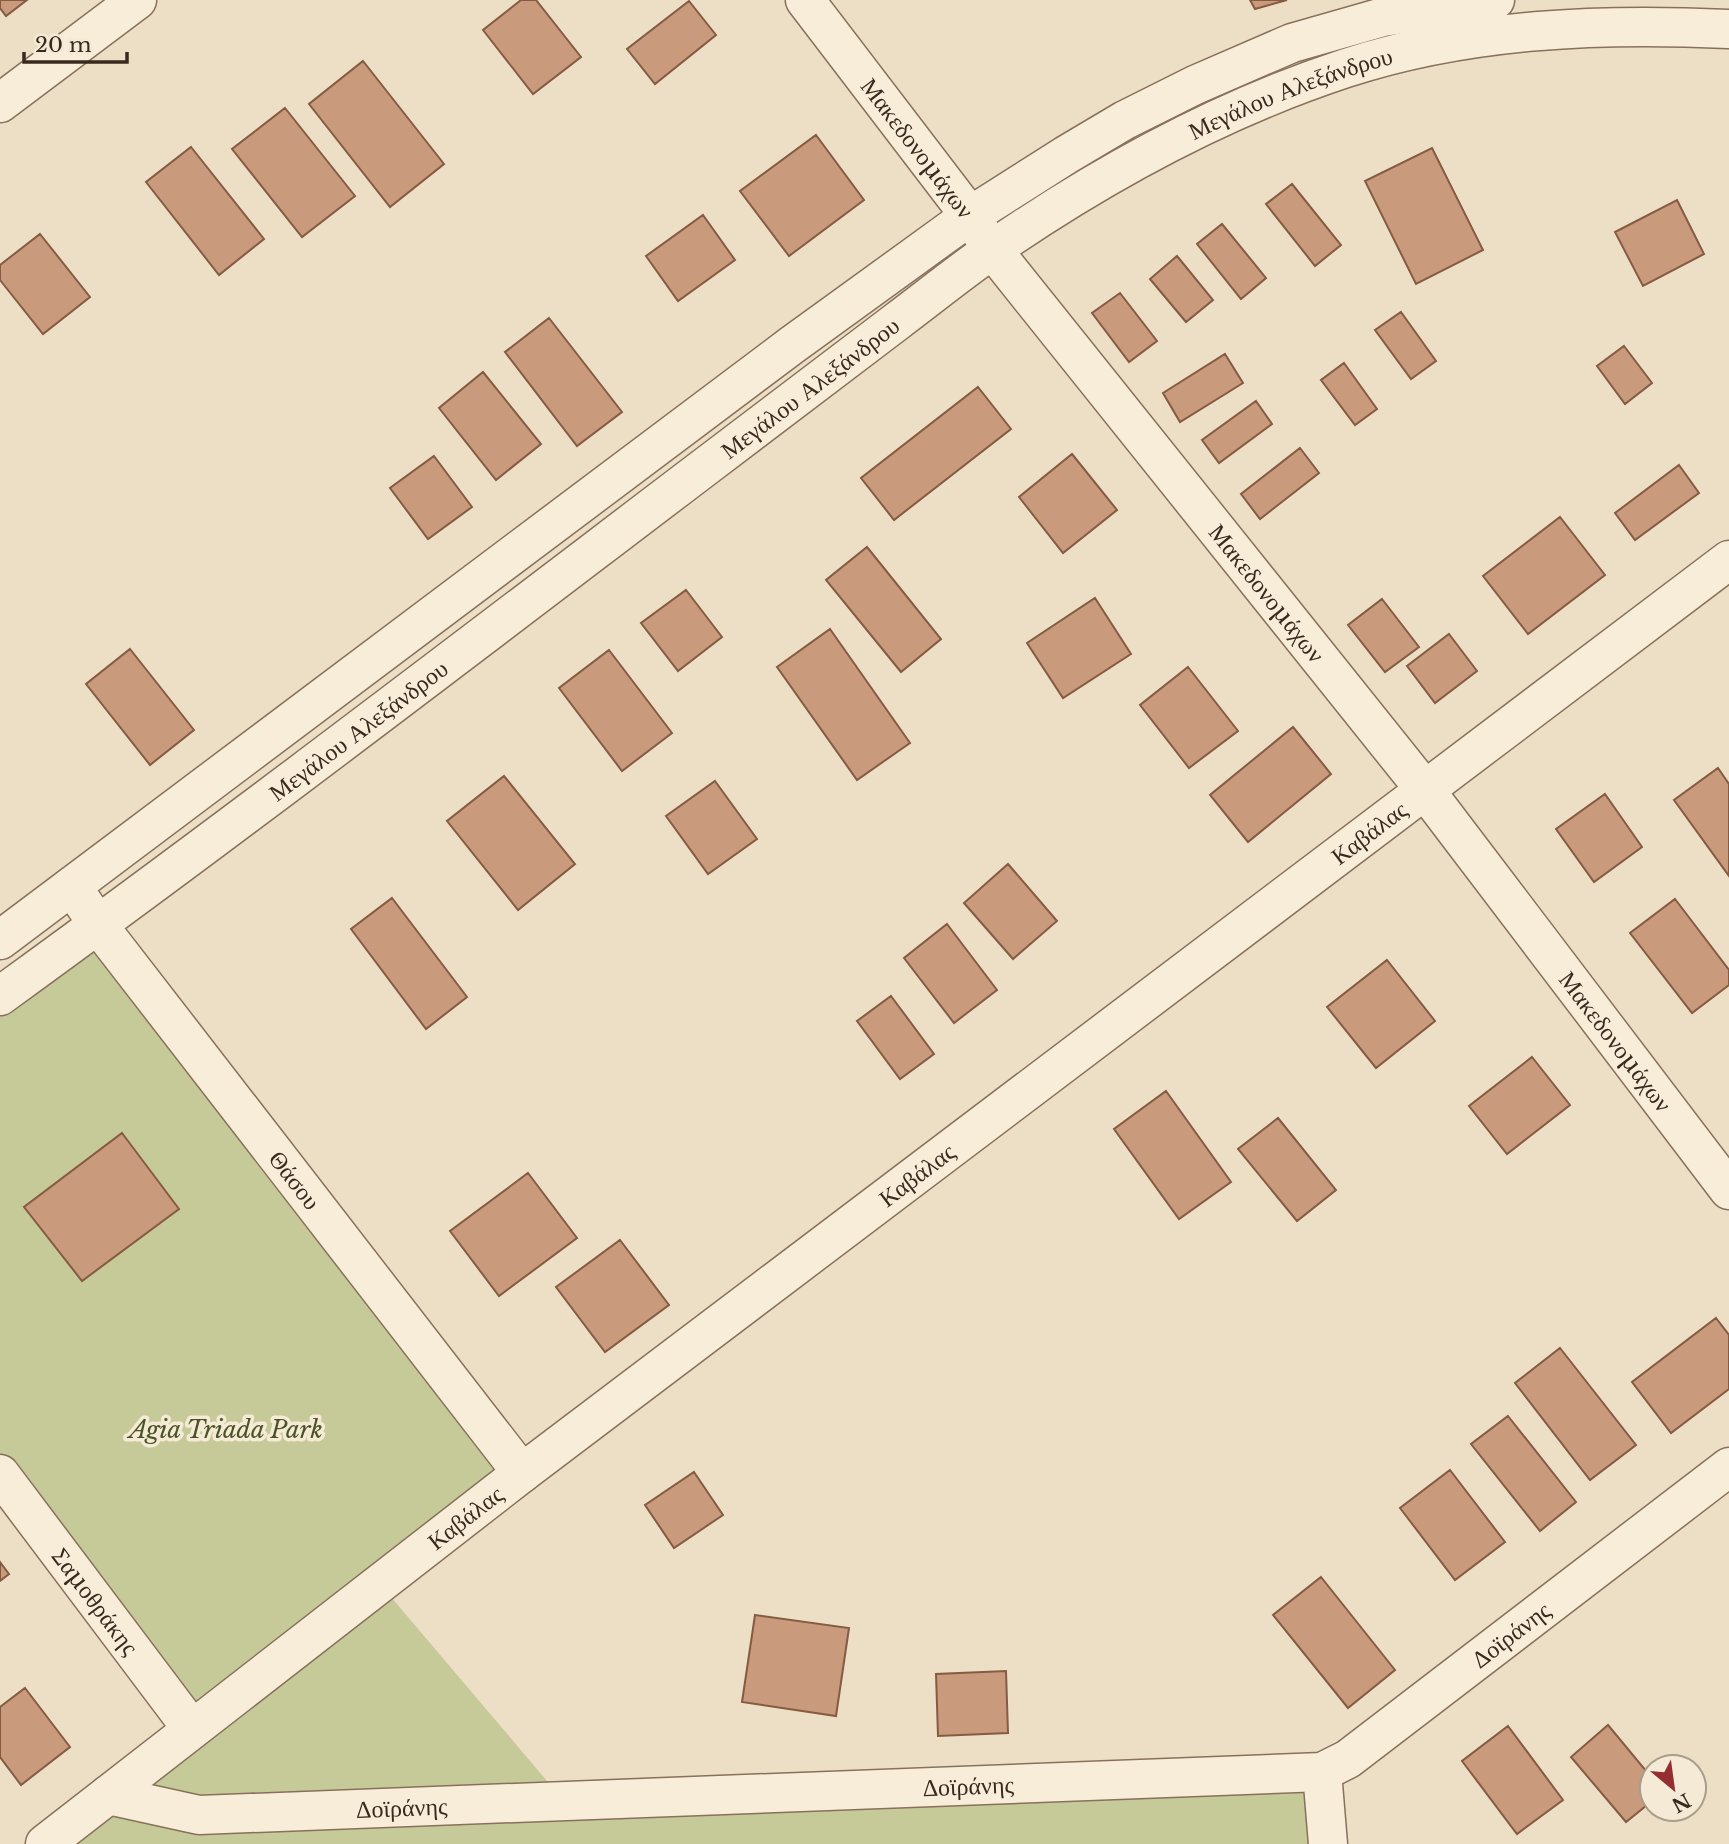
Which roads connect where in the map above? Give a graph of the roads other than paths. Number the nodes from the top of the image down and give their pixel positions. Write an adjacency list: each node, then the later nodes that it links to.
1 (137, 0): 5 (street)
2 (805, 0): 6 (street, Μακεδονομάχων)
3 (1495, 0): 6 (street, Μεγάλου Αλεξάνδρου)
4 (1729, 29): 7 (street, Μεγάλου Αλεξάνδρου)
5 (0, 103)
6 (970, 216): 7 (street, Μακεδονομάχων); 10 (street, Μεγάλου Αλεξάνδρου)
7 (992, 249): 9 (street, Μακεδονομάχων); 11 (street, Μεγάλου Αλεξάνδρου)
8 (1729, 560): 9 (street, Καβάλας)
9 (1425, 790): 14 (street, Μακεδονομάχων); 16 (street, Καβάλας)
10 (72, 886): 11 (street, Θάσου); 12 (street, Μεγάλου Αλεξάνδρου)
11 (98, 925): 13 (street, Μεγάλου Αλεξάνδρου); 16 (street, Θάσου)
12 (0, 940)
13 (0, 996)
14 (1729, 1190)
15 (1729, 1467): 19 (street, Δοϊράνης)
16 (522, 1473): 18 (street, Καβάλας)
17 (0, 1474): 18 (street, Σαμοθράκης)
18 (192, 1729): 20 (street, Καβάλας)
19 (1322, 1772): 20 (street, Δοϊράνης); 22 (street)
20 (108, 1795): 21 (street, Καβάλας)
21 (45, 1844)
22 (1328, 1844)

